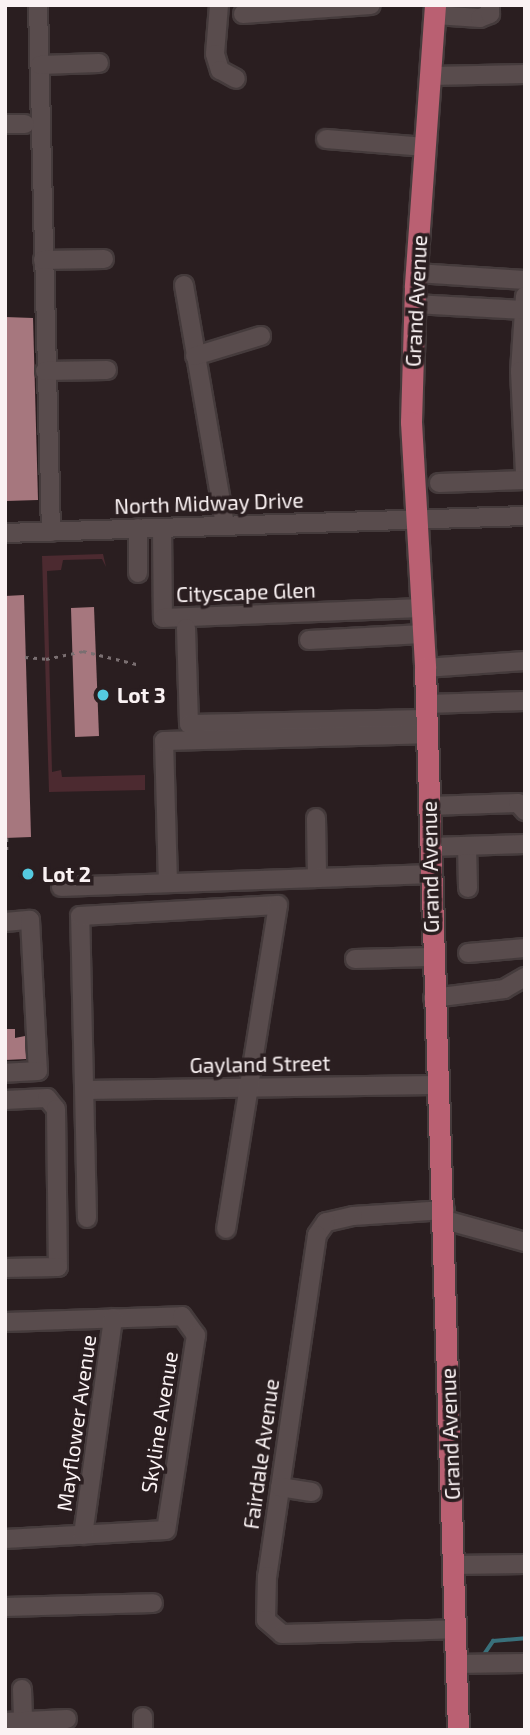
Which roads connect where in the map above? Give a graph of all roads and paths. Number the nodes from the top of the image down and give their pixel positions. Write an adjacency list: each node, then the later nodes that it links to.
1 (38, 5): 8 (street)
2 (219, 5): 11 (street)
3 (371, 5): 6 (street)
4 (490, 5): 5 (street)
5 (435, 10): 10 (main road, Grand Avenue)
6 (243, 14)
7 (99, 62): 8 (street)
8 (40, 65): 17 (street)
9 (525, 74): 10 (street)
10 (431, 76): 15 (main road, Grand Avenue)
11 (236, 79)
12 (5, 124): 13 (street)
13 (25, 124)
14 (326, 139): 15 (street)
15 (426, 146): 18 (main road, Grand Avenue)
16 (104, 259): 17 (street)
17 (43, 260): 27 (street)
18 (416, 273): 19 (street); 22 (main road, Grand Avenue)
19 (525, 280)
20 (184, 285): 25 (street)
21 (525, 296): 23 (street)
22 (414, 304): 23 (street); 31 (main road, Grand Avenue)
23 (524, 310): 28 (street)
24 (261, 336): 25 (street)
25 (195, 355): 32 (street)
26 (107, 370): 27 (street)
27 (45, 371): 35 (street)
28 (525, 478): 29 (street)
29 (439, 483)
30 (525, 516): 31 (street, North Midway Drive)
31 (414, 519): 32 (street, North Midway Drive); 38 (main road, Grand Avenue)
32 (225, 525): 34 (street, North Midway Drive)
33 (138, 528): 34 (street, North Midway Drive); 35 (street, North Midway Drive); 37 (street)
34 (162, 528): 38 (street, Cityscape Glen)
35 (51, 532): 36 (street, North Midway Drive)
36 (5, 533)
37 (138, 573)
38 (422, 608): 40 (main road, Grand Avenue)
39 (186, 628): 47 (street)
40 (423, 634): 41 (street); 45 (main road, Grand Avenue)
41 (309, 640)
42 (24, 657): 44 (path)
43 (525, 661): 45 (street)
44 (140, 665)
45 (425, 668): 47 (main road, Grand Avenue)
46 (525, 701): 47 (street)
47 (427, 719): 48 (main road, Grand Avenue); 58 (street)
48 (429, 806): 49 (street); 54 (main road, Grand Avenue)
49 (525, 811)
50 (316, 818): 57 (street)
51 (7, 838): 55 (path)
52 (525, 845): 53 (street)
53 (467, 846): 54 (street); 60 (street)
54 (430, 848): 56 (main road, Grand Avenue)
55 (7, 855)
56 (431, 874): 57 (street); 64 (main road, Grand Avenue)
57 (317, 878): 58 (street)
58 (168, 883): 59 (street)
59 (61, 887)
60 (468, 888)
61 (5, 922): 68 (street)
62 (525, 948): 63 (street)
63 (468, 953)
64 (431, 957): 65 (street); 67 (main road, Grand Avenue)
65 (355, 959)
66 (525, 978): 67 (street)
67 (433, 998): 69 (main road, Grand Avenue)
68 (5, 1073)
69 (435, 1085): 70 (street, Gayland Street); 73 (main road, Grand Avenue)
70 (249, 1087): 71 (street, Gayland Street); 71 (street); 75 (street)
71 (85, 1090): 74 (street)
72 (5, 1100): 77 (street)
73 (444, 1215): 76 (street, Fairdale Avenue); 80 (street, Fairdale Avenue); 85 (main road, Grand Avenue)
74 (88, 1219)
75 (226, 1229)
76 (525, 1242)
77 (5, 1268)
78 (113, 1318): 79 (street); 82 (street, Mayflower Avenue); 82 (street, Skyline Avenue)
79 (5, 1322)
80 (280, 1487): 81 (street); 88 (street, Fairdale Avenue)
81 (313, 1492)
82 (83, 1535): 83 (street)
83 (5, 1539)
84 (525, 1564): 85 (street)
85 (454, 1565): 88 (main road, Grand Avenue)
86 (153, 1603): 87 (street)
87 (5, 1607)
88 (456, 1629): 90 (main road, Grand Avenue)
89 (525, 1663): 90 (street)
90 (456, 1664): 94 (main road, Grand Avenue)
91 (22, 1689): 93 (street)
92 (67, 1719): 93 (street)
93 (14, 1722)
94 (458, 1730)

